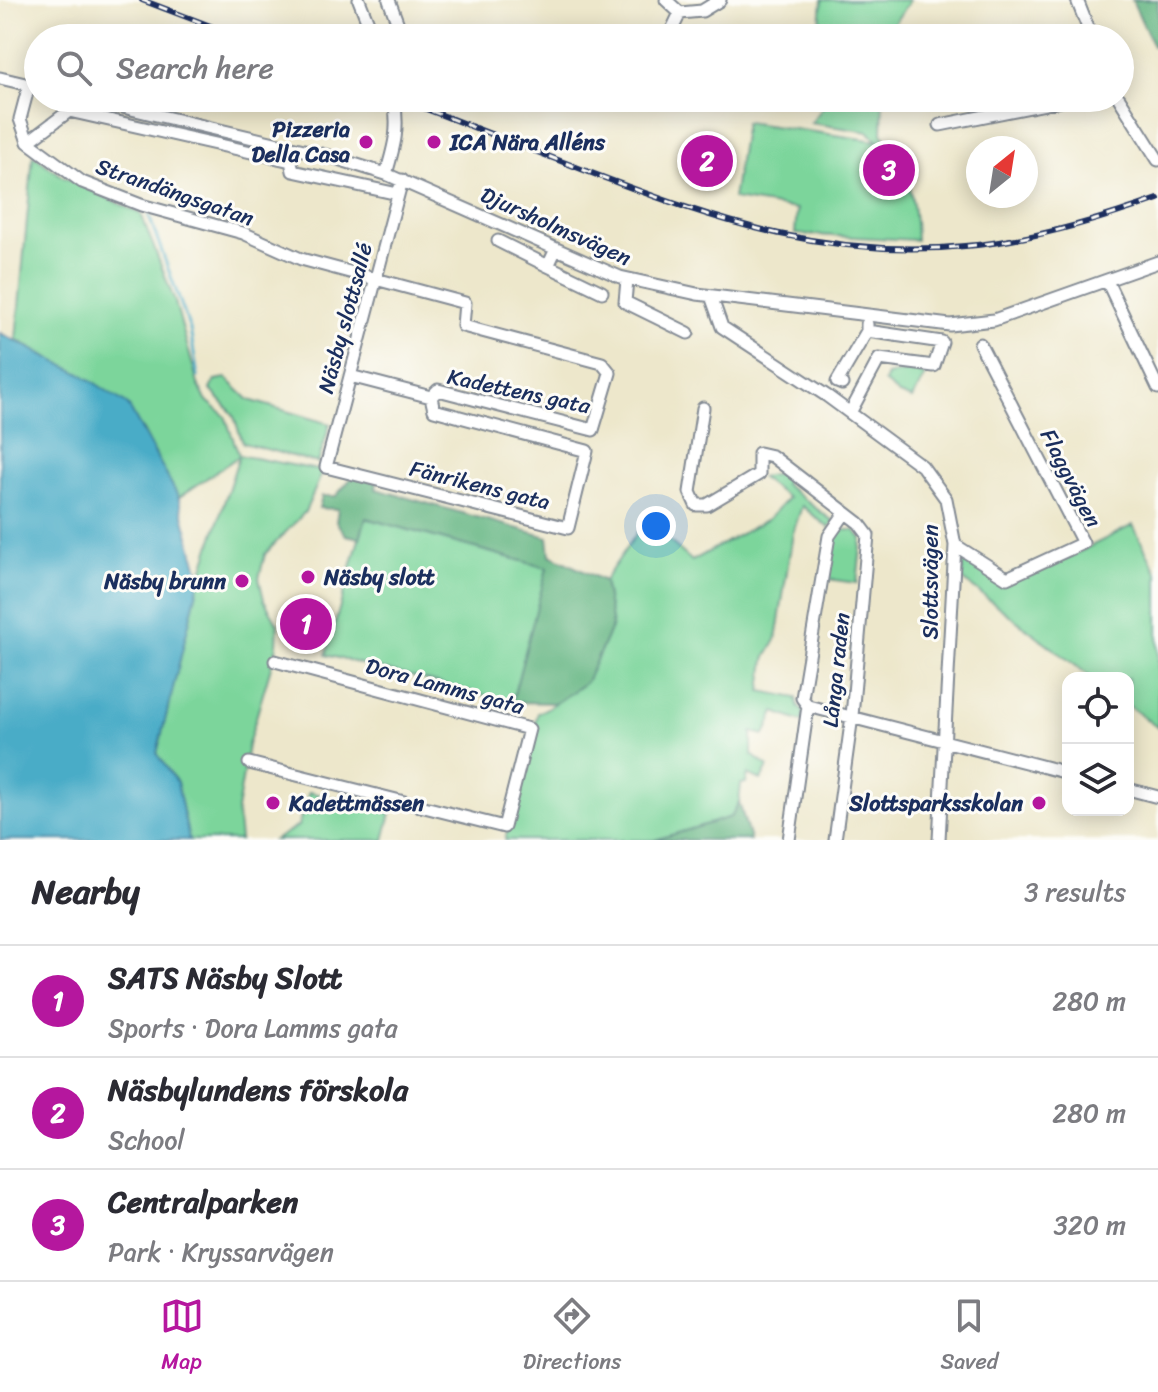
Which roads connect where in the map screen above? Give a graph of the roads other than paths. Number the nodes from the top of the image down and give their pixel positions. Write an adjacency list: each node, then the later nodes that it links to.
1 (359, 0): 7 (street)
2 (389, 0): 8 (street)
3 (666, 0): 6 (street)
4 (720, 0): 6 (street)
5 (1077, 0): 10 (street)
6 (680, 13): 9 (street)
7 (368, 24)
8 (398, 24)
9 (675, 24)
10 (1086, 24)
11 (0, 78): 12 (street)
12 (24, 84)
13 (24, 110): 21 (street)
14 (68, 112): 21 (street)
15 (73, 112): 25 (street)
16 (144, 112): 23 (street, Djursholmsvägen)
17 (397, 112): 23 (street)
18 (1005, 112): 20 (street)
19 (1128, 112): 22 (street)
20 (940, 125)
21 (28, 142): 31 (street, Strandängsgatan)
22 (1158, 160)
23 (386, 174): 24 (street, Djursholmsvägen)
24 (402, 180): 25 (street, Näsby slottsallé); 27 (street, Djursholmsvägen)
25 (398, 194): 31 (street, Näsby slottsallé)
26 (498, 241): 29 (street)
27 (556, 249): 29 (street); 30 (street, Djursholmsvägen)
28 (1158, 262): 32 (street, Djursholmsvägen)
29 (548, 266): 33 (street)
30 (627, 280): 34 (street, Djursholmsvägen); 35 (street)
31 (375, 281): 37 (street, Näsby slottsallé); 43 (street, Kadettens gata)
32 (1107, 281): 34 (street, Djursholmsvägen); 39 (street)
33 (602, 292)
34 (711, 296): 42 (street, Slottsvägen)
35 (688, 333)
36 (980, 344): 47 (street, Flaggvägen)
37 (350, 376): 40 (street, Kadettens gata); 45 (street, Näsby slottsallé)
38 (842, 384): 42 (street)
39 (1158, 388)
40 (431, 397): 43 (street, Kadettens gata); 44 (street)
41 (703, 408): 46 (street, Långa raden)
42 (850, 413): 47 (street, Slottsvägen)
43 (593, 430): 44 (street)
44 (587, 451): 45 (street, Fänrikens gata)
45 (326, 467)
46 (845, 513): 49 (street, Långa raden); 50 (street, Långa raden)
47 (955, 545): 51 (street, Slottsvägen)
48 (275, 661): 52 (street, Dora Lamms gata)
49 (808, 706): 50 (street); 56 (street, Långa raden)
50 (852, 716): 51 (street); 57 (street, Långa raden)
51 (943, 740): 53 (street); 58 (street, Slottsvägen)
52 (249, 763)
53 (1062, 771)
54 (1134, 791): 55 (street)
55 (1158, 797)
56 (789, 840)
57 (835, 840)
58 (939, 840)

